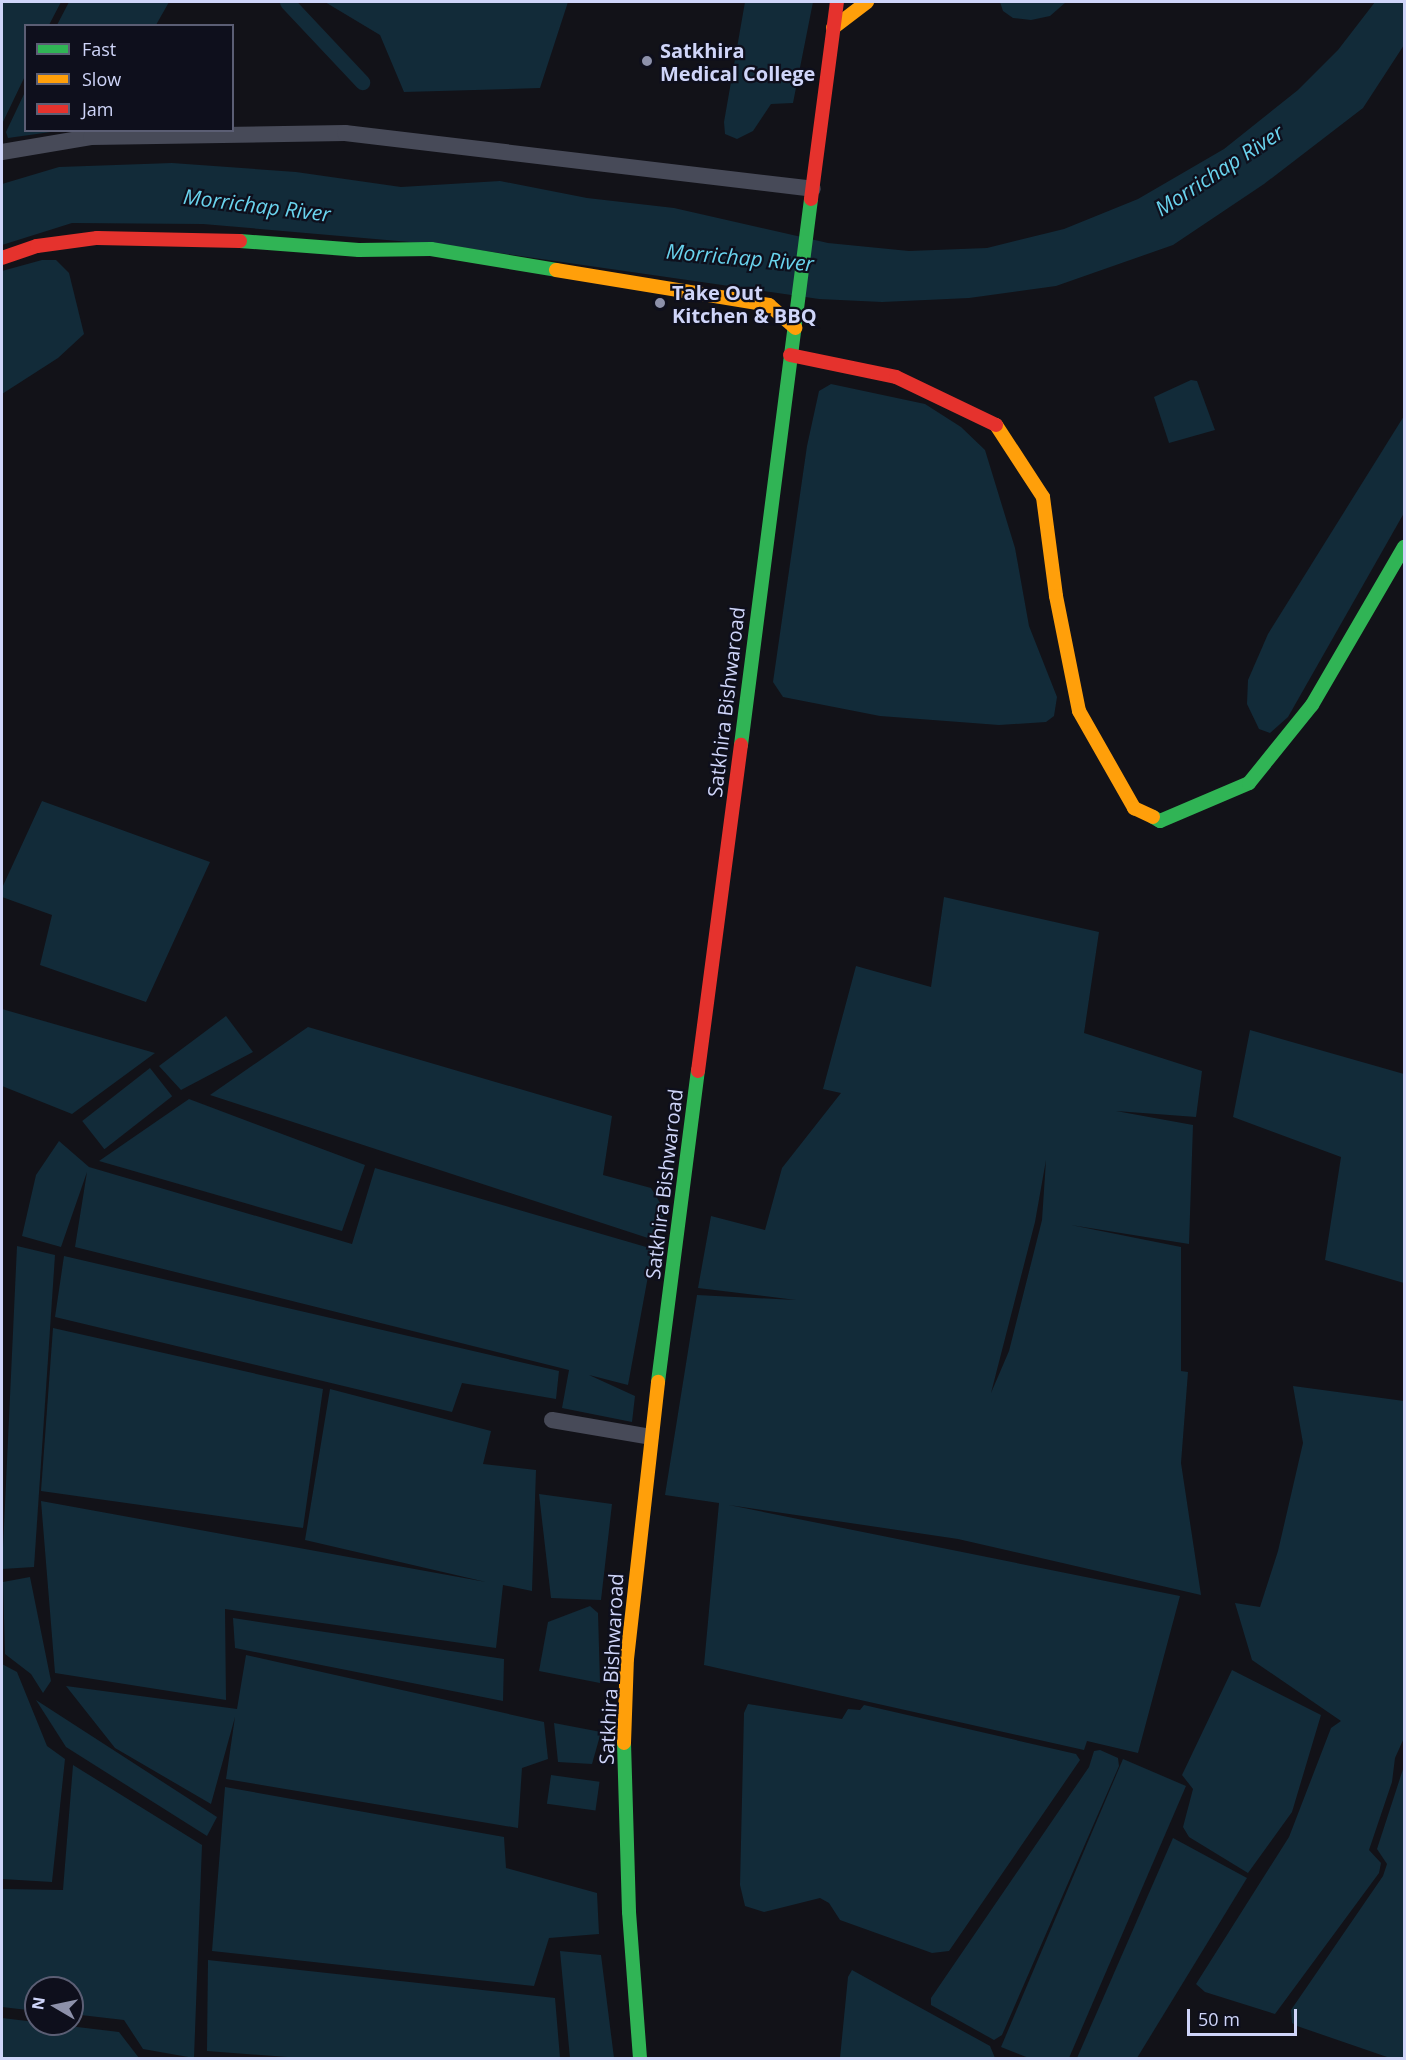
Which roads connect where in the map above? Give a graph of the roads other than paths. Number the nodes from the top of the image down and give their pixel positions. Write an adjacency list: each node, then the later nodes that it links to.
1 (837, 2): 3 (main road, Satkhira Bishwaroad)
2 (867, 2): 3 (main road)
3 (833, 28): 5 (main road, Satkhira Bishwaroad)
4 (2, 152): 5 (street)
5 (813, 189): 7 (main road, Satkhira Bishwaroad)
6 (2, 258): 7 (main road)
7 (796, 323): 8 (main road, Satkhira Bishwaroad)
8 (790, 355): 9 (main road); 11 (main road, Satkhira Bishwaroad)
9 (1404, 547)
10 (552, 1420): 11 (street)
11 (651, 1437): 12 (main road, Satkhira Bishwaroad)
12 (640, 2058)

